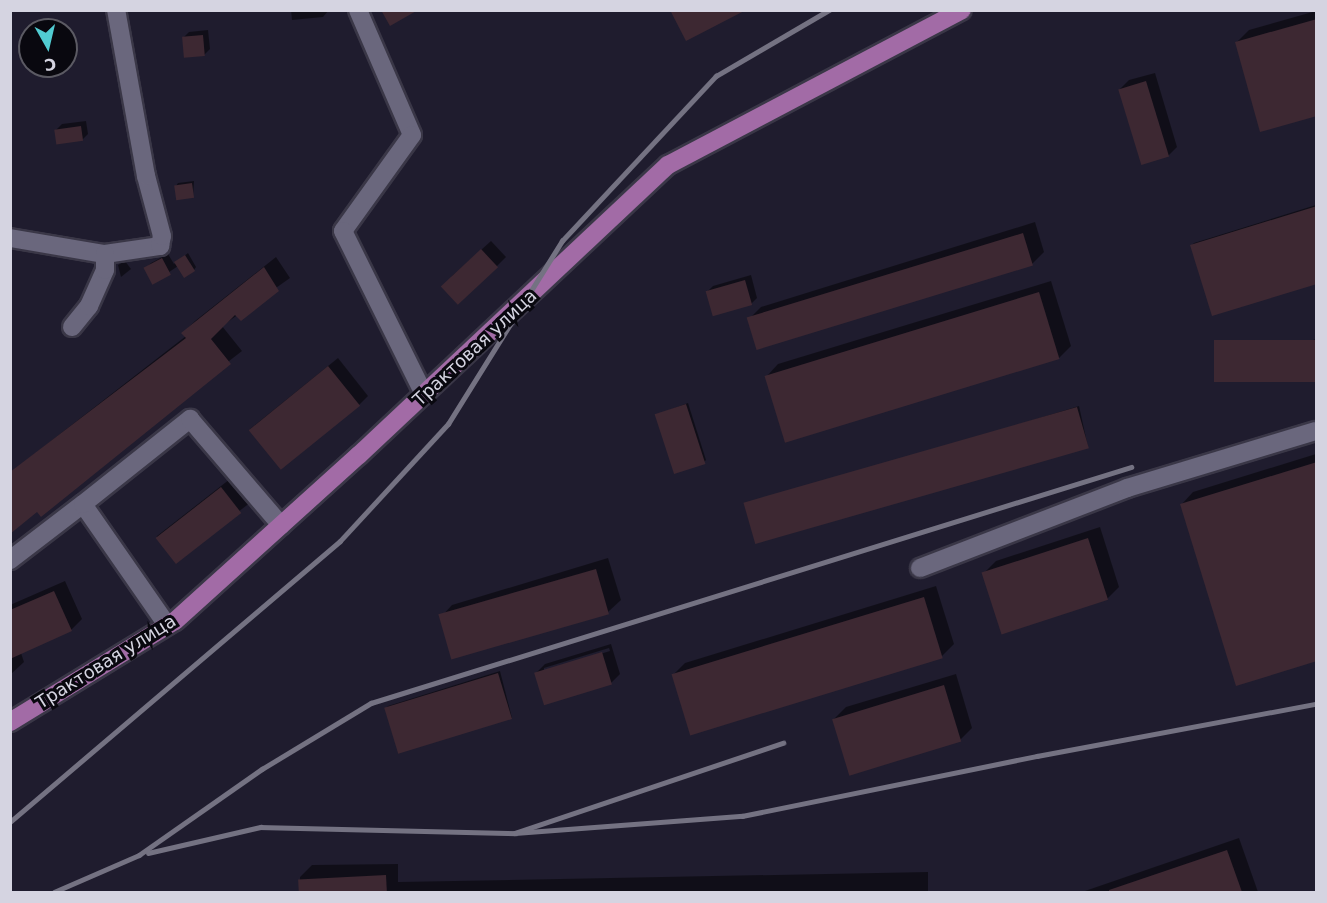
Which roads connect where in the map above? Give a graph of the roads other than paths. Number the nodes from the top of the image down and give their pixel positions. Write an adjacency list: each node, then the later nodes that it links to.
1 (116, 10): 5 (street)
2 (358, 10): 7 (street)
3 (962, 10): 7 (main road, Трактовая улица)
4 (10, 238): 5 (street)
5 (105, 254): 6 (street)
6 (72, 327)
7 (424, 394): 10 (main road, Трактовая улица)
8 (1317, 431): 12 (street)
9 (83, 504): 10 (street); 11 (street); 13 (street)
10 (281, 525): 13 (main road, Трактовая улица)
11 (10, 560)
12 (920, 568)
13 (167, 625): 14 (main road, Трактовая улица)
14 (10, 722)

